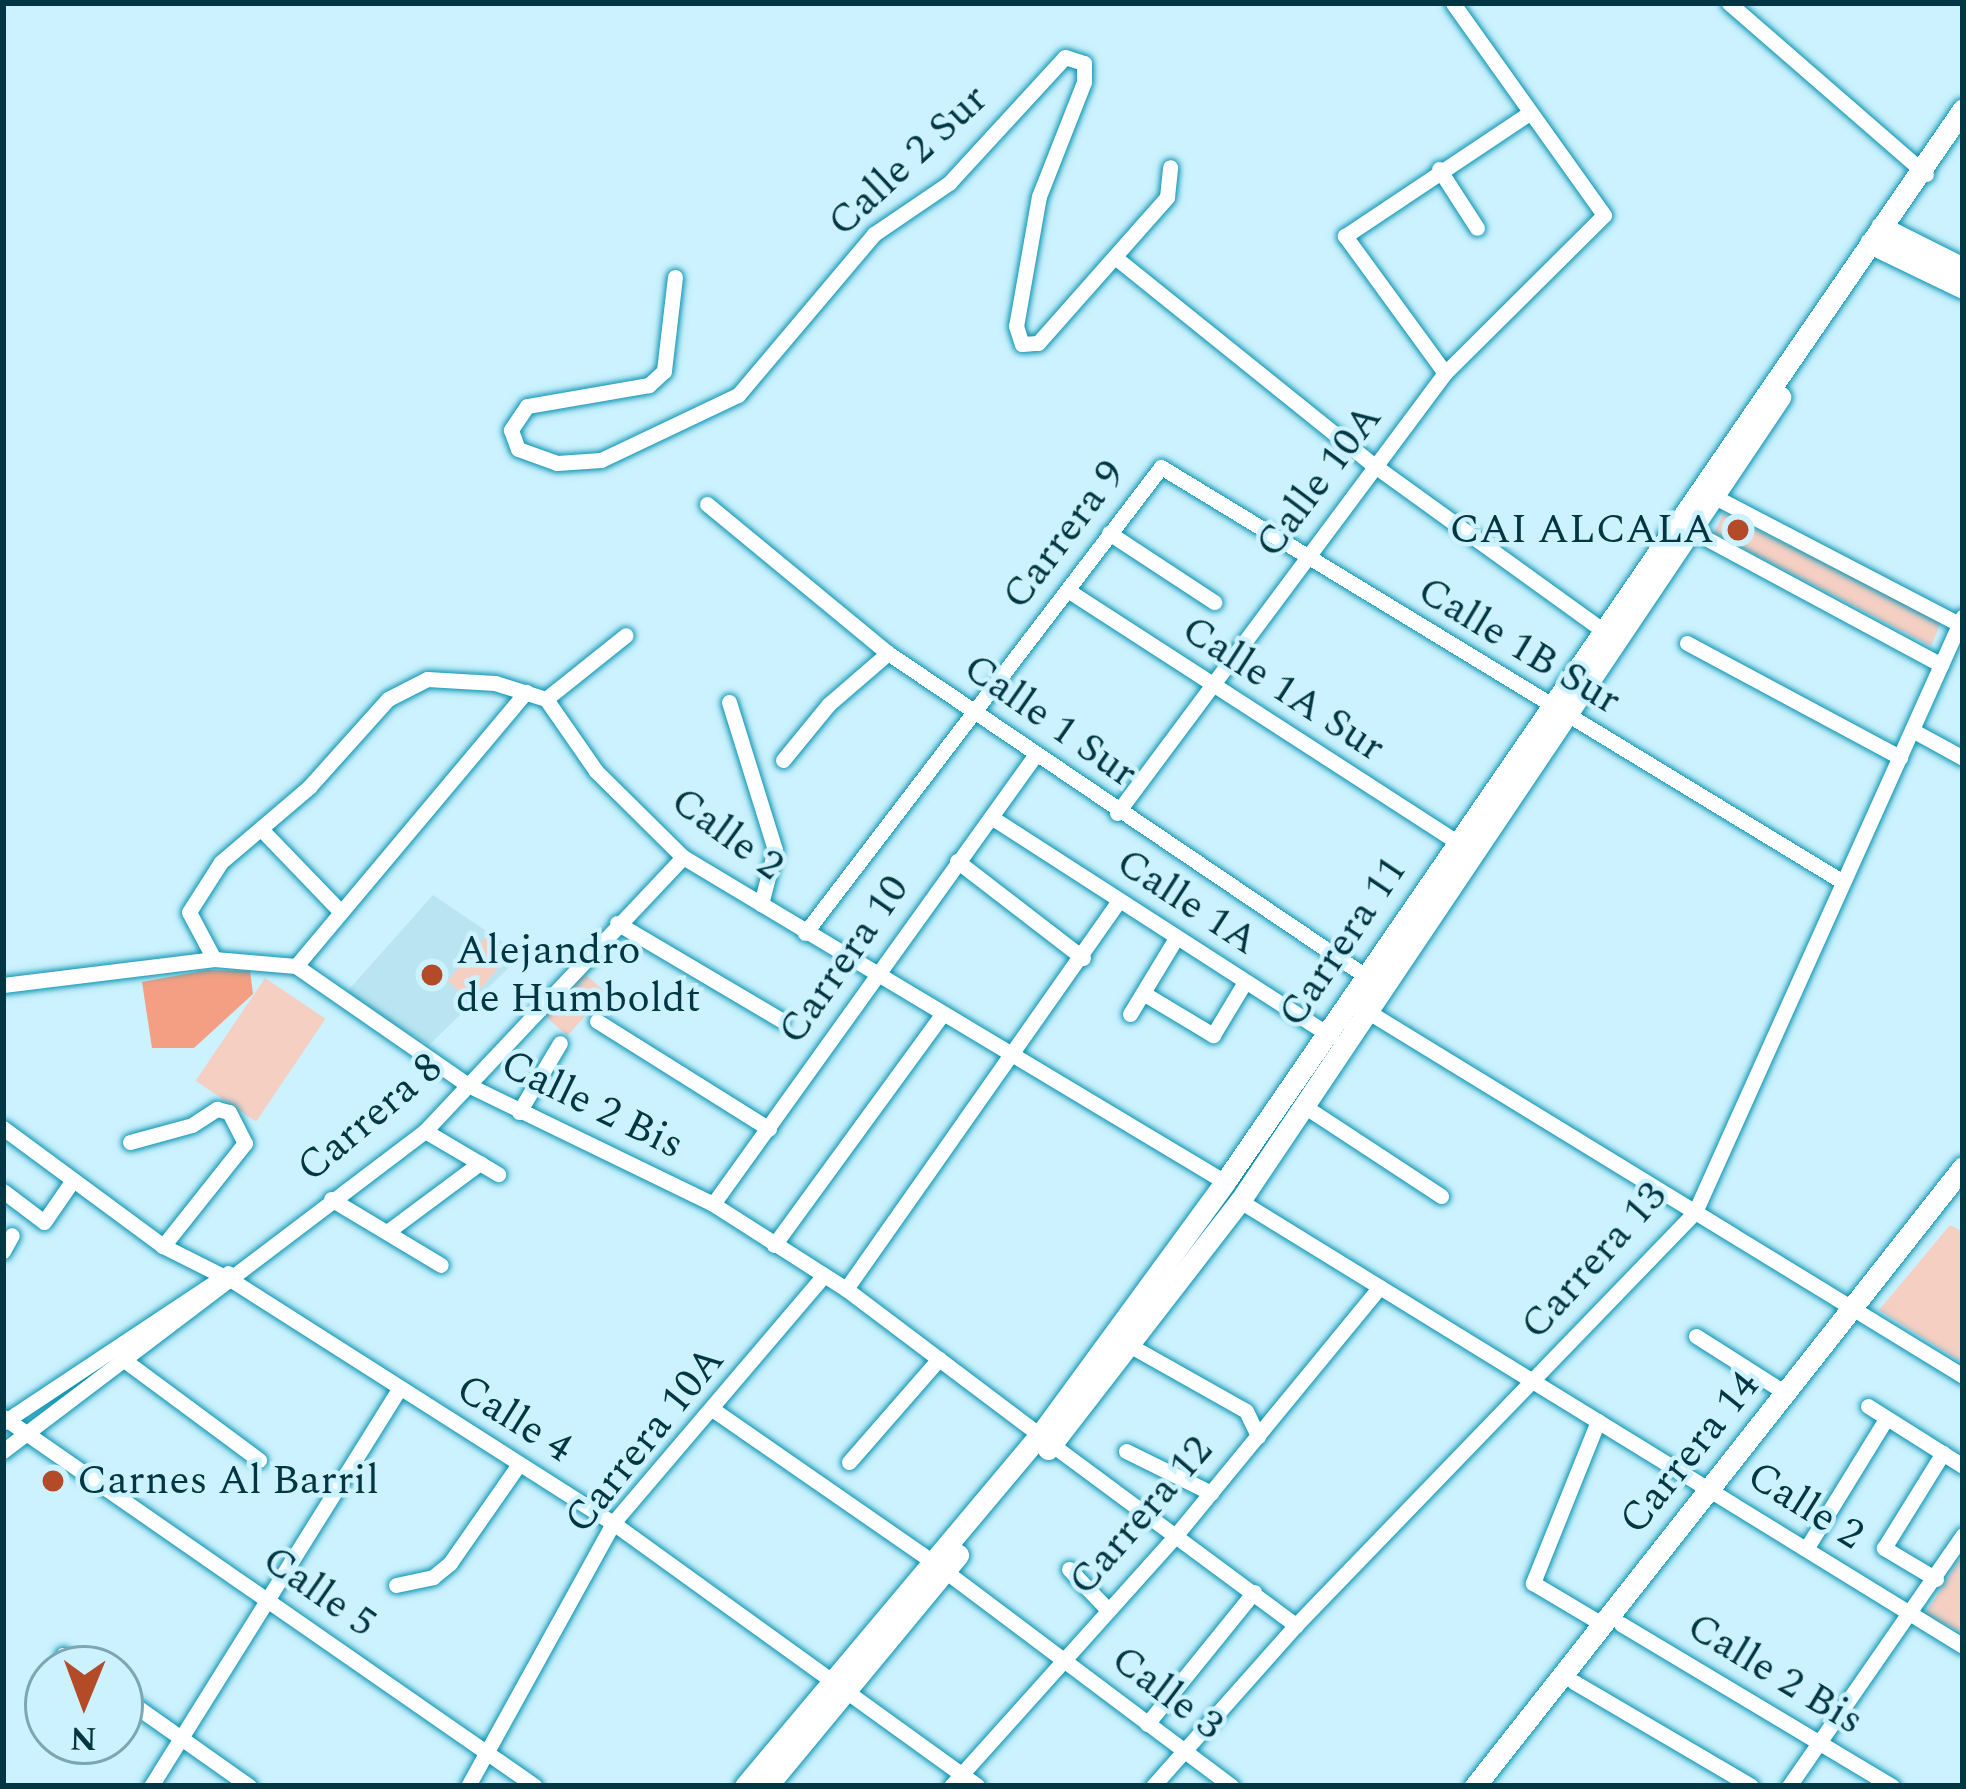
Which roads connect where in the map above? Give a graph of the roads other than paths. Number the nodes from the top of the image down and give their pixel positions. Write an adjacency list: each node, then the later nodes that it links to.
1 (1454, 3): 4 (street)
2 (1730, 3): 7 (street)
3 (1963, 113): 7 (main road, Carrera 11)
4 (1528, 114): 6 (street); 14 (street, Calle 10A)
5 (1170, 166): 10 (street)
6 (1439, 169): 8 (street); 14 (street)
7 (1924, 173): 9 (main road, Carrera 11)
8 (1477, 228)
9 (1880, 237): 11 (main road); 13 (main road); 17 (main road, Carrera 11); 19 (main road, Carrera 11)
10 (1116, 258): 12 (street, Calle 2 Sur); 15 (street)
11 (1963, 268)
12 (675, 277)
13 (1963, 288)
14 (1445, 373): 15 (street, Calle 10A)
15 (1375, 466): 21 (street, Calle 10A); 25 (street)
16 (1161, 467): 20 (street, Carrera 9); 21 (street, Calle 1B Sur)
17 (1713, 496): 19 (main road, Carrera 11); 24 (street)
18 (707, 504): 29 (street, Calle 1 Sur)
19 (1684, 526): 25 (main road, Carrera 11); 30 (street); 37 (main road, Carrera 11)
20 (1108, 533): 22 (street, Carrera 9); 23 (street)
21 (1304, 560): 31 (street, Calle 10A); 35 (street, Calle 1B Sur)
22 (1072, 593): 31 (street, Calle 1A Sur); 36 (street, Carrera 9)
23 (1214, 602)
24 (1961, 620): 28 (street, Carrera 13)
25 (1601, 629): 35 (main road, Carrera 11)
26 (626, 635): 33 (street)
27 (1687, 643): 40 (street)
28 (1956, 652): 30 (street, Carrera 13)
29 (888, 653): 36 (street, Calle 1 Sur); 42 (street)
30 (1941, 665): 38 (street, Carrera 13)
31 (1209, 688): 43 (street, Calle 10A); 46 (street, Calle 1A Sur)
32 (526, 692): 33 (street); 45 (street); 52 (street)
33 (546, 699): 47 (street, Calle 2)
34 (729, 702): 51 (street)
35 (1548, 707): 37 (street, Calle 1B Sur); 46 (main road, Carrera 11)
36 (970, 708): 39 (street, Calle 1 Sur); 54 (street, Carrera 9)
37 (1569, 718): 49 (street, Calle 1B Sur); 64 (main road, Carrera 11)
38 (1912, 730): 40 (street, Carrera 13); 41 (street)
39 (1034, 757): 43 (street, Calle 1 Sur); 44 (street, Carrera 10)
40 (1900, 757): 49 (street, Carrera 13)
41 (1963, 758)
42 (783, 760)
43 (1118, 813): 60 (street, Calle 1 Sur)
44 (991, 817): 48 (street, Carrera 10); 50 (street, Calle 1A)
45 (261, 829): 52 (street); 57 (street)
46 (1457, 842): 60 (main road, Carrera 11)
47 (683, 857): 51 (street, Calle 2); 53 (street, Carrera 8)
48 (957, 861): 56 (street); 59 (street, Carrera 10)
49 (1843, 882): 90 (street, Carrera 13)
50 (1118, 902): 55 (street, Calle 1A); 56 (street)
51 (761, 904): 54 (street, Calle 2)
52 (341, 912): 58 (street)
53 (617, 923): 67 (street); 72 (street, Carrera 8)
54 (805, 933): 59 (street, Calle 2)
55 (1176, 938): 61 (street, Calle 1A); 63 (street)
56 (1083, 958): 71 (street)
57 (214, 959): 58 (street, Calle 2 Bis); 62 (street, Calle 2 Bis)
58 (296, 966): 72 (street, Calle 2 Bis)
59 (878, 976): 66 (street, Calle 2); 76 (street, Carrera 10)
60 (1367, 977): 64 (main road, Carrera 11)
61 (1245, 982): 63 (street); 69 (street, Calle 1A)
62 (3, 985)
63 (1143, 993): 65 (street)
64 (1359, 1006): 69 (main road, Carrera 11); 90 (street)
65 (1130, 1014)
66 (942, 1015): 71 (street, Calle 2); 94 (street)
67 (781, 1020)
68 (597, 1021): 76 (street)
69 (1337, 1039): 73 (main road, Carrera 11); 83 (main road, Carrera 11)
70 (560, 1042): 74 (street)
71 (1014, 1059): 83 (street, Calle 2); 101 (street)
72 (468, 1085): 74 (street, Calle 2 Bis); 77 (street, Carrera 8)
73 (1304, 1106): 86 (street); 88 (main road, Carrera 11)
74 (519, 1112): 89 (street, Calle 2 Bis)
75 (3, 1128): 82 (street, Calle 4)
76 (769, 1129): 89 (street, Carrera 10)
77 (424, 1131): 79 (street); 87 (street, Carrera 8)
78 (130, 1142): 95 (street)
79 (480, 1163): 81 (street); 92 (street)
80 (1963, 1167): 91 (main road, Carrera 14)
81 (498, 1174)
82 (74, 1180): 85 (street); 95 (street, Calle 4)
83 (1226, 1182): 118 (main road, Carrera 11)
84 (1963, 1186): 91 (main road, Carrera 14)
85 (3, 1191)
86 (1441, 1196)
87 (331, 1199): 92 (street); 98 (street, Carrera 8)
88 (1240, 1202): 100 (street, Calle 2); 104 (main road, Carrera 11)
89 (713, 1204): 94 (street, Calle 2 Bis)
90 (1695, 1212): 102 (street); 108 (street, Carrera 13)
91 (1928, 1222): 102 (main road, Carrera 14)
92 (387, 1232): 97 (street)
93 (12, 1235): 96 (street)
94 (774, 1245): 99 (street, Calle 2 Bis)
95 (163, 1246): 98 (street, Calle 4)
96 (3, 1251)
97 (441, 1265)
98 (232, 1275): 106 (street, Carrera 8); 109 (street, Calle 4); 114 (street, Carrera 8)
99 (823, 1276): 101 (street, Calle 2 Bis); 112 (street, Carrera 10A)
100 (1380, 1287): 108 (street, Calle 2); 117 (street, Carrera 12)
101 (845, 1289): 105 (street, Calle 2 Bis)
102 (1858, 1312): 107 (street); 110 (main road, Carrera 14); 127 (main road, Carrera 14)
103 (1696, 1336): 110 (street)
104 (1129, 1345): 117 (street); 118 (main road, Carrera 11)
105 (939, 1359): 118 (street, Calle 2 Bis); 123 (street)
106 (124, 1360): 116 (street, Carrera 8); 122 (street)
107 (1963, 1376)
108 (1533, 1382): 115 (street, Calle 2); 140 (street, Carrera 13)
109 (399, 1389): 124 (street, Calle 4); 137 (street)
110 (1787, 1394): 127 (main road, Carrera 14)
111 (1868, 1406): 113 (street)
112 (715, 1411): 128 (street, Carrera 10A); 132 (street, Calle 3)
113 (1886, 1419): 121 (street); 131 (street)
114 (4, 1420): 116 (street, Calle 5)
115 (1598, 1421): 127 (street, Calle 2); 141 (street, Calle 2 Bis)
116 (26, 1433): 119 (street, Carrera 8); 137 (street, Calle 5)
117 (1258, 1436): 126 (street, Carrera 12)
118 (1046, 1440): 130 (street, Calle 2 Bis); 132 (main road, Carrera 11)
119 (3, 1451)
120 (1126, 1451): 126 (street)
121 (1943, 1453): 125 (street); 134 (street)
122 (259, 1460)
123 (849, 1462)
124 (519, 1464): 128 (street, Calle 4); 135 (street)
125 (1963, 1466)
126 (1211, 1493): 130 (street, Carrera 12)
127 (1715, 1493): 131 (street, Calle 2); 141 (main road, Carrera 14)
128 (613, 1523): 145 (street, Calle 4); 151 (street, Carrera 10A)
129 (1963, 1534): 134 (street)
130 (1176, 1535): 136 (street, Calle 2 Bis); 138 (street, Carrera 12)
131 (1806, 1549): 139 (street, Calle 2)
132 (939, 1566): 143 (street, Calle 3); 145 (main road, Carrera 11)
133 (1069, 1569): 138 (street)
134 (1936, 1579): 139 (street)
135 (396, 1585)
136 (1254, 1592): 140 (street, Calle 2 Bis); 147 (street)
137 (269, 1601): 148 (street); 151 (street, Calle 5)
138 (1108, 1610): 143 (street, Carrera 12)
139 (1909, 1612): 142 (street, Calle 2); 149 (street)
140 (1296, 1624): 150 (street, Carrera 13)
141 (1612, 1624): 144 (main road, Carrera 14); 149 (street, Calle 2 Bis); 162 (main road, Carrera 14)
142 (1963, 1646)
143 (1062, 1661): 147 (street, Calle 3); 152 (street, Carrera 12)
144 (1574, 1682): 163 (main road, Carrera 14); 164 (street)
145 (836, 1687): 152 (street, Calle 4); 157 (main road, Carrera 11); 158 (main road, Carrera 11)
146 (144, 1712): 148 (street)
147 (1147, 1724): 150 (street, Calle 3)
148 (182, 1739): 153 (street); 154 (street)
149 (1818, 1742): 165 (street); 166 (street, Calle 2 Bis)
150 (1183, 1750): 160 (street, Carrera 13); 161 (street, Calle 3)
151 (488, 1754): 155 (street, Carrera 10A); 156 (street, Calle 5)
152 (956, 1779): 159 (street, Calle 4)
153 (151, 1786)
154 (249, 1786)
155 (468, 1786)
156 (535, 1786)
157 (745, 1786)
158 (767, 1786)
159 (977, 1786)
160 (1154, 1786)
161 (1232, 1786)
162 (1475, 1786)
163 (1493, 1786)
164 (1751, 1786)
165 (1789, 1786)
166 (1892, 1786)

